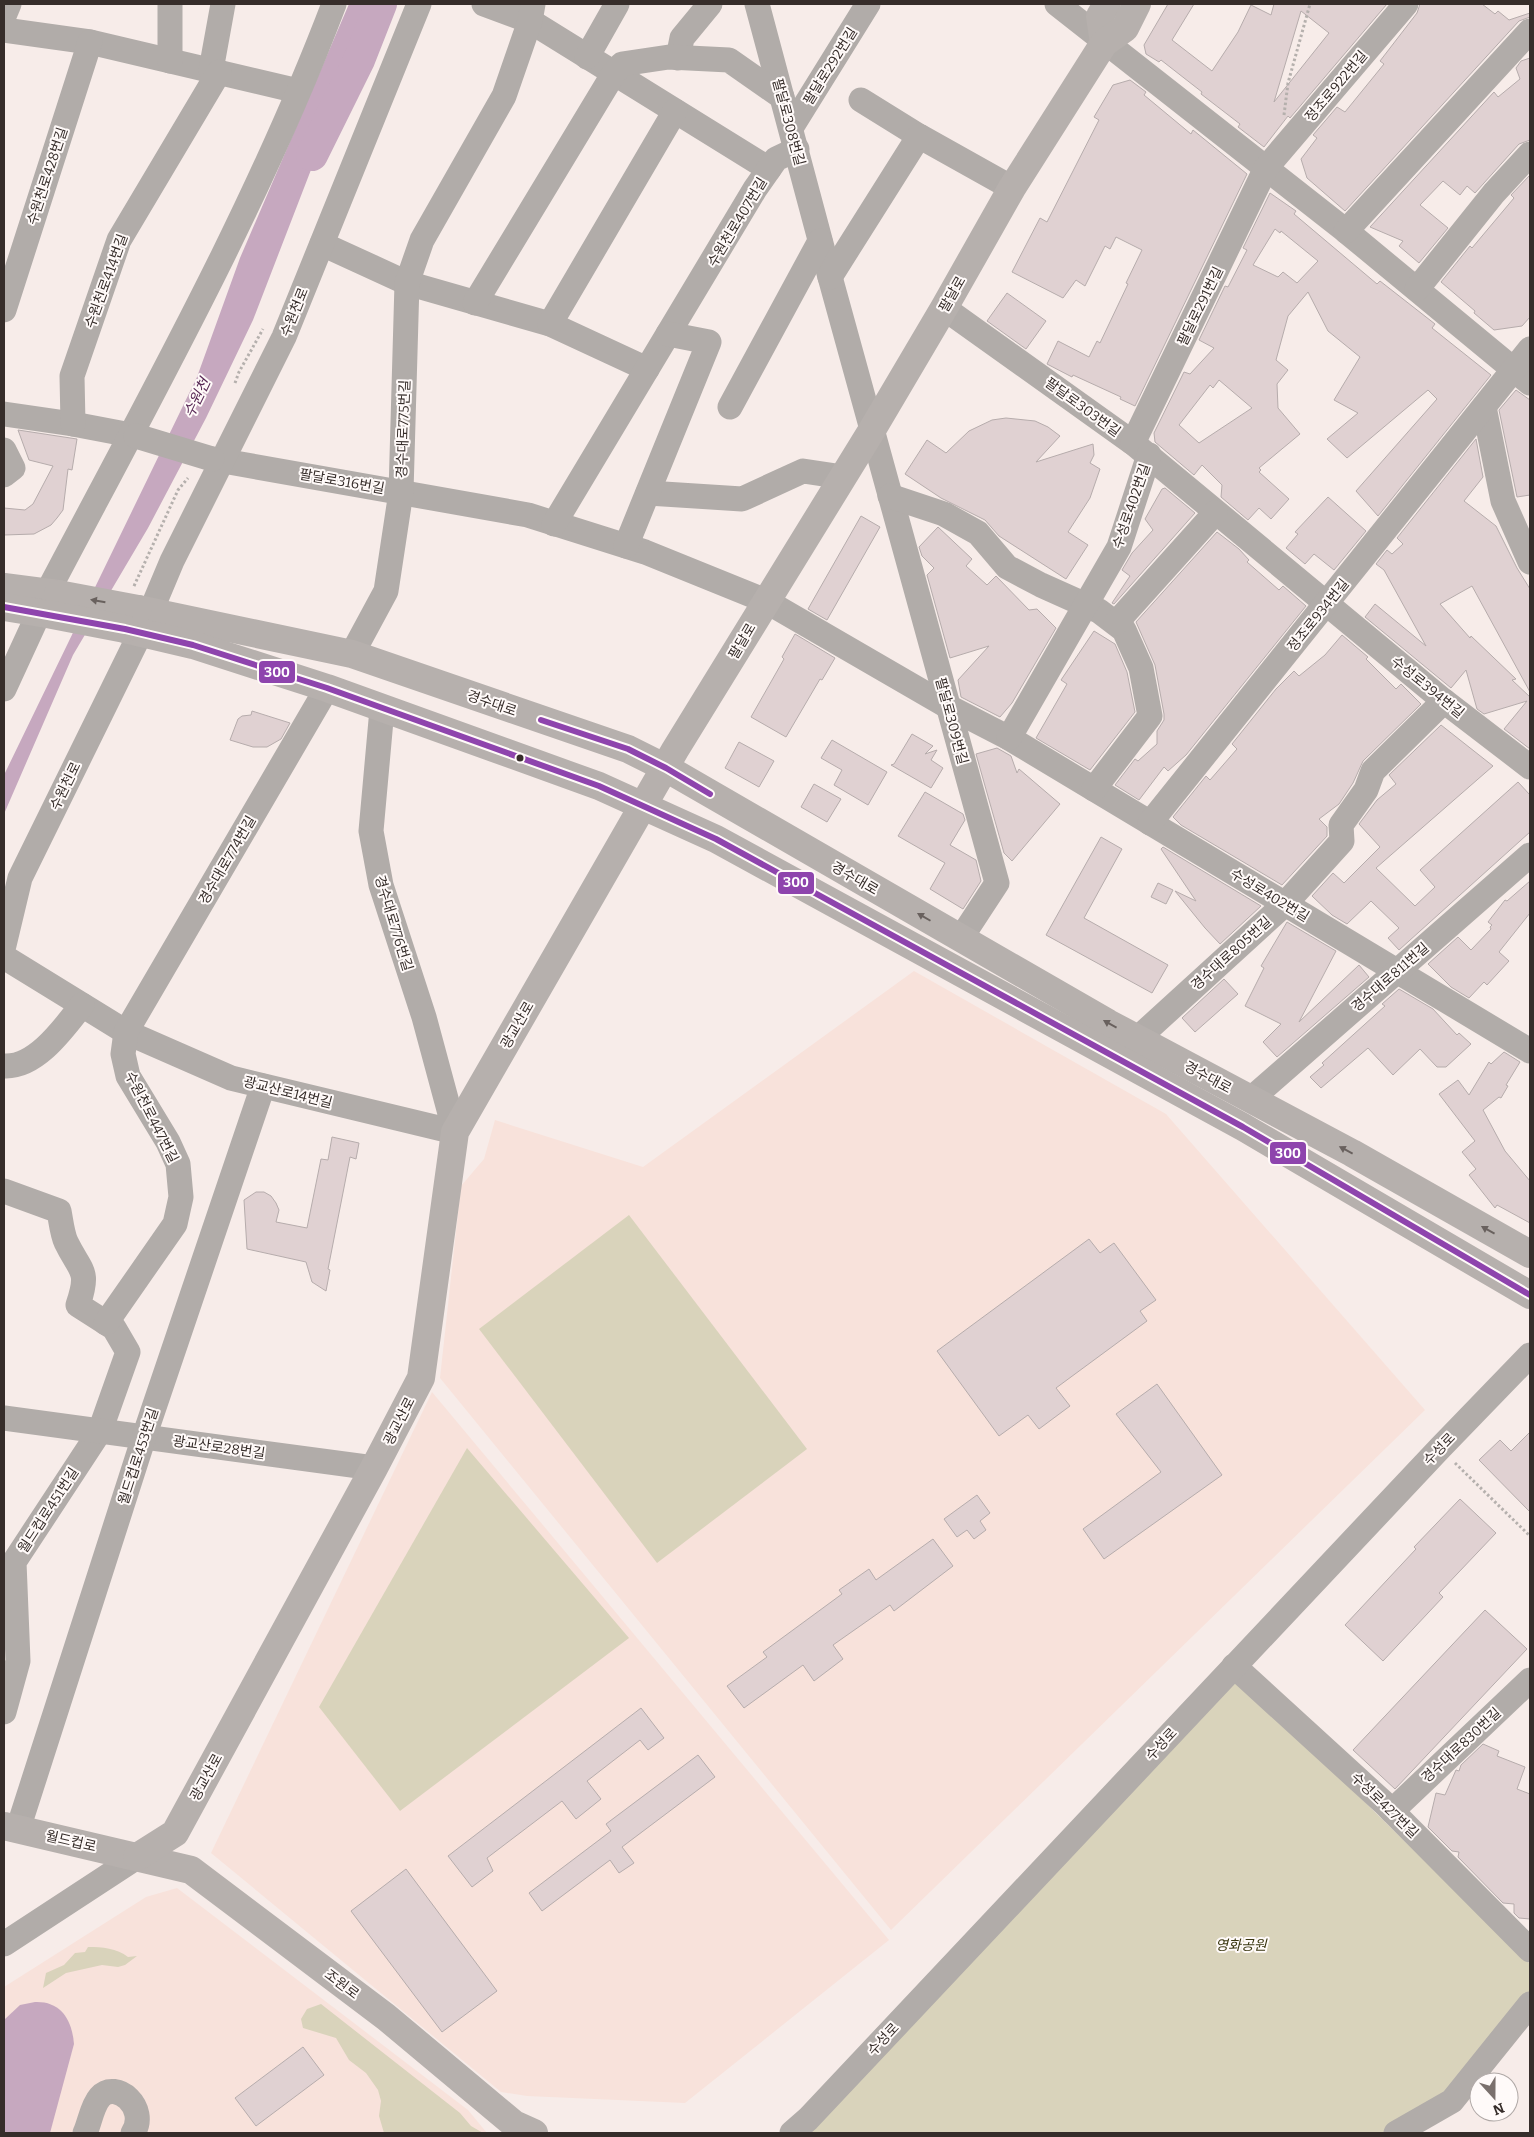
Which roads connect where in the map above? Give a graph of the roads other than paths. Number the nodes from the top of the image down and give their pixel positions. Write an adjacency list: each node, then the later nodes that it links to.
1 (9, 4): 16 (street)
2 (170, 4): 23 (street)
3 (223, 4): 24 (street, 수원천로414번길)
4 (334, 4): 26 (street)
5 (419, 4): 38 (street, 수원천로)
6 (484, 4): 15 (street, 수원천로407번길)
7 (617, 4): 21 (street)
8 (710, 4): 22 (street)
9 (757, 4): 27 (street, 팔달로308번길)
10 (868, 4): 31 (street, 팔달로292번길)
11 (1057, 4): 20 (street)
12 (1108, 4): 20 (main road)
13 (1137, 4): 20 (main road, 팔달로)
14 (1406, 4): 33 (street, 정조로922번길)
15 (532, 13): 21 (street, 수원천로407번길); 40 (street, 경수대로775번길)
16 (4, 16)
17 (4, 30): 19 (street)
18 (1530, 31): 36 (street)
19 (90, 42): 23 (street); 44 (street, 수원천로428번길)
20 (1104, 43): 33 (street); 35 (main road, 팔달로)
21 (587, 57): 25 (street, 수원천로407번길)
22 (678, 58): 25 (street); 27 (street)
23 (170, 61): 24 (street)
24 (215, 71): 26 (street); 53 (street, 수원천로414번길)
25 (614, 73): 29 (street, 수원천로407번길); 42 (street)
26 (298, 91): 55 (street)
27 (782, 97): 31 (street, 팔달로308번길)
28 (861, 100): 30 (street)
29 (675, 111): 34 (street, 수원천로407번길); 45 (street)
30 (919, 136): 35 (street); 39 (street)
31 (794, 139): 34 (street); 37 (street, 팔달로308번길)
32 (1530, 154): 41 (street)
33 (1266, 168): 36 (street); 56 (street, 팔달로291번길)
34 (769, 169): 46 (street, 수원천로407번길)
35 (1012, 188): 43 (main road, 팔달로)
36 (1346, 230): 41 (street)
37 (820, 241): 39 (street, 팔달로308번길); 50 (street)
38 (322, 244): 40 (street); 58 (street, 수원천로)
39 (830, 277): 54 (street, 팔달로308번길)
40 (407, 283): 42 (street); 61 (street, 경수대로775번길)
41 (1417, 289): 49 (street)
42 (476, 303): 45 (street)
43 (944, 308): 54 (main road, 팔달로); 56 (street, 팔달로303번길)
44 (4, 310)
45 (550, 324): 48 (street)
46 (668, 334): 48 (street, 수원천로407번길); 62 (street)
47 (1530, 349): 49 (street, 정조로934번길)
48 (647, 369): 65 (street)
49 (1522, 376): 51 (street, 정조로934번길)
50 (730, 407)
51 (1484, 407): 67 (street); 71 (street, 정조로934번길)
52 (4, 414): 53 (street)
53 (73, 424): 55 (street)
54 (872, 430): 60 (main road, 팔달로); 63 (street, 팔달로309번길)
55 (133, 435): 58 (street, 팔달로316번길, bridge); 70 (street)
56 (1141, 449): 64 (street, 팔달로303번길); 72 (street, 수성로402번길)
57 (4, 450): 59 (street)
58 (217, 459): 61 (street, 팔달로316번길); 74 (street, 수원천로)
59 (4, 475)
60 (843, 477): 62 (street); 69 (main road, 팔달로)
61 (401, 492): 65 (street, 팔달로316번길); 76 (street, 경수대로775번길)
62 (648, 493): 66 (street)
63 (890, 496): 72 (street); 80 (street, 팔달로309번길)
64 (1215, 513): 71 (street, 팔달로303번길); 75 (street)
65 (554, 524): 66 (street, 팔달로316번길)
66 (626, 546): 69 (street, 팔달로316번길)
67 (1530, 562)
68 (4, 587): 70 (main road)
69 (766, 601): 80 (street, 수성로402번길); 84 (main road, 팔달로)
70 (48, 603): 73 (main road); 74 (main road, bridge); 78 (street)
71 (1327, 604): 79 (street, 수성로394번길); 87 (street, 정조로934번길)
72 (1086, 605): 75 (street); 82 (street, 수성로402번길)
73 (4, 607)
74 (139, 620): 76 (main road, 경수대로); 77 (main road, 경수대로); 91 (street, 수원천로)
75 (1116, 623): 85 (street)
76 (352, 654): 84 (main road, 경수대로)
77 (328, 688): 81 (main road, 경수대로); 95 (street, 경수대로774번길)
78 (4, 689)
79 (1444, 701): 83 (street, 수성로394번길); 89 (street, 경수대로805번길)
80 (947, 706): 82 (street, 수성로402번길); 90 (street, 팔달로309번길)
81 (382, 709): 86 (main road, 경수대로); 101 (street, 경수대로776번길)
82 (1010, 738): 85 (street, 수성로402번길)
83 (1530, 767)
84 (666, 768): 86 (main road, 팔달로); 90 (main road, 경수대로, one-way to 84)
85 (1094, 789): 87 (street, 수성로402번길)
86 (643, 806): 101 (main road, 광교산로); 104 (main road, 경수대로)
87 (1150, 822): 89 (street, 수성로402번길)
88 (1530, 855): 93 (street, 경수대로811번길)
89 (1285, 904): 93 (street, 수성로402번길); 96 (street, 경수대로805번길)
90 (961, 938): 96 (main road, 경수대로, one-way to 90)
91 (4, 945)
92 (4, 957): 94 (street)
93 (1396, 971): 97 (street, 수성로402번길); 100 (street, 경수대로811번길)
94 (82, 1005): 95 (street); 98 (street)
95 (126, 1032): 99 (street, 광교산로14번길); 105 (street, 수원천로447번길)
96 (1137, 1039): 100 (main road, 경수대로)
97 (1530, 1051)
98 (4, 1066)
99 (263, 1086): 101 (street, 광교산로14번길); 109 (street, 월드컵로453번길)
100 (1251, 1100): 103 (main road, 경수대로, one-way to 100)
101 (456, 1132): 110 (main road, 광교산로)
102 (4, 1191): 105 (street)
103 (1530, 1254)
104 (1530, 1295)
105 (106, 1323): 108 (street)
106 (1530, 1355): 112 (street, 수성로)
107 (4, 1418): 108 (street, 광교산로28번길)
108 (100, 1431): 109 (street, 광교산로28번길); 111 (street, 월드컵로451번길)
109 (144, 1437): 110 (street, 광교산로28번길); 116 (street, 월드컵로453번길)
110 (374, 1468): 117 (main road, 광교산로)
111 (9, 1561): 114 (street, 월드컵로451번길)
112 (1234, 1666): 115 (street, 수성로427번길); 125 (street, 수성로)
113 (1530, 1680): 115 (street, 경수대로830번길)
114 (4, 1712)
115 (1392, 1811): 119 (street, 수성로427번길)
116 (11, 1827): 117 (main road, 월드컵로)
117 (137, 1857): 118 (street, 광교산로); 124 (main road, 조원로)
118 (4, 1944)
119 (1530, 1950)
120 (1530, 2004): 121 (street)
121 (1433, 2124): 126 (street)
122 (85, 2133): 123 (street)
123 (133, 2133)
124 (534, 2133)
125 (792, 2133)
126 (1396, 2133)

